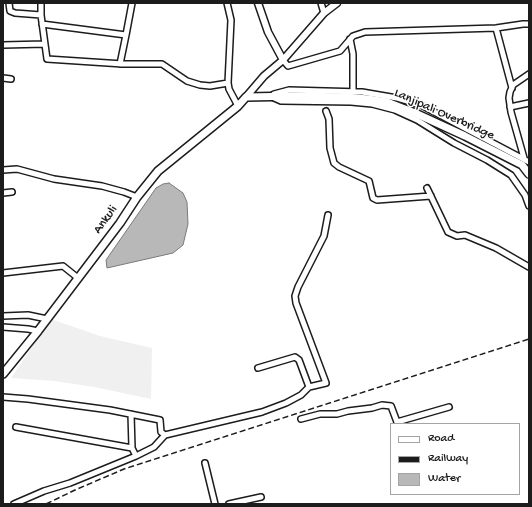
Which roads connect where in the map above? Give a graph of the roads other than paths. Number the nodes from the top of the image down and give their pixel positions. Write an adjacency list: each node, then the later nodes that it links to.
1 (9, 3): 9 (street)
2 (41, 3): 9 (street)
3 (132, 3): 13 (street)
4 (227, 3): 22 (street)
5 (258, 3): 17 (street)
6 (322, 3): 8 (street)
7 (337, 3): 8 (street)
8 (324, 13): 17 (street)
9 (41, 16): 10 (street)
10 (42, 24): 13 (street); 15 (street)
11 (529, 24): 12 (street)
12 (496, 28): 14 (street); 23 (street)
13 (126, 35): 18 (street)
14 (350, 39): 17 (street); 24 (street)
15 (45, 44): 16 (street); 18 (street)
16 (3, 45)
17 (283, 60): 26 (street)
18 (120, 64): 22 (street)
19 (529, 74): 23 (street)
20 (3, 78): 21 (street)
21 (11, 79)
22 (228, 83): 28 (street)
23 (512, 88): 29 (street)
24 (353, 92): 25 (street); 31 (street)
25 (270, 96): 26 (main road, Lanjipali Overbridge); 34 (main road, Lanjipali Overbridge); 40 (street)
26 (246, 97): 28 (main road, Ankuli)
27 (529, 103): 29 (street)
28 (238, 106): 39 (main road, Ankuli)
29 (510, 107): 31 (street)
30 (326, 111): 38 (street)
31 (524, 158): 32 (street)
32 (529, 162)
33 (3, 170): 39 (street)
34 (529, 174)
35 (427, 188): 38 (street)
36 (12, 192): 37 (street)
37 (3, 193)
38 (430, 196): 42 (street)
39 (137, 197): 44 (main road, Ankuli)
40 (529, 206)
41 (328, 215): 51 (street)
42 (529, 266)
43 (3, 273): 44 (street)
44 (78, 278): 46 (main road, Ankuli)
45 (3, 316): 46 (street)
46 (47, 319): 48 (main road, Ankuli)
47 (3, 327): 48 (street)
48 (38, 331): 50 (main road, Ankuli)
49 (258, 368): 51 (street)
50 (3, 374)
51 (309, 387): 57 (street)
52 (3, 397): 54 (street)
53 (449, 407): 55 (street)
54 (131, 414): 57 (street); 58 (street)
55 (301, 419)
56 (16, 427): 58 (street)
57 (165, 435): 59 (street)
58 (132, 448): 59 (street)
59 (136, 456): 62 (street)
60 (205, 464): 63 (street)
61 (260, 497): 64 (street)
62 (14, 504)
63 (215, 504)
64 (229, 504)

